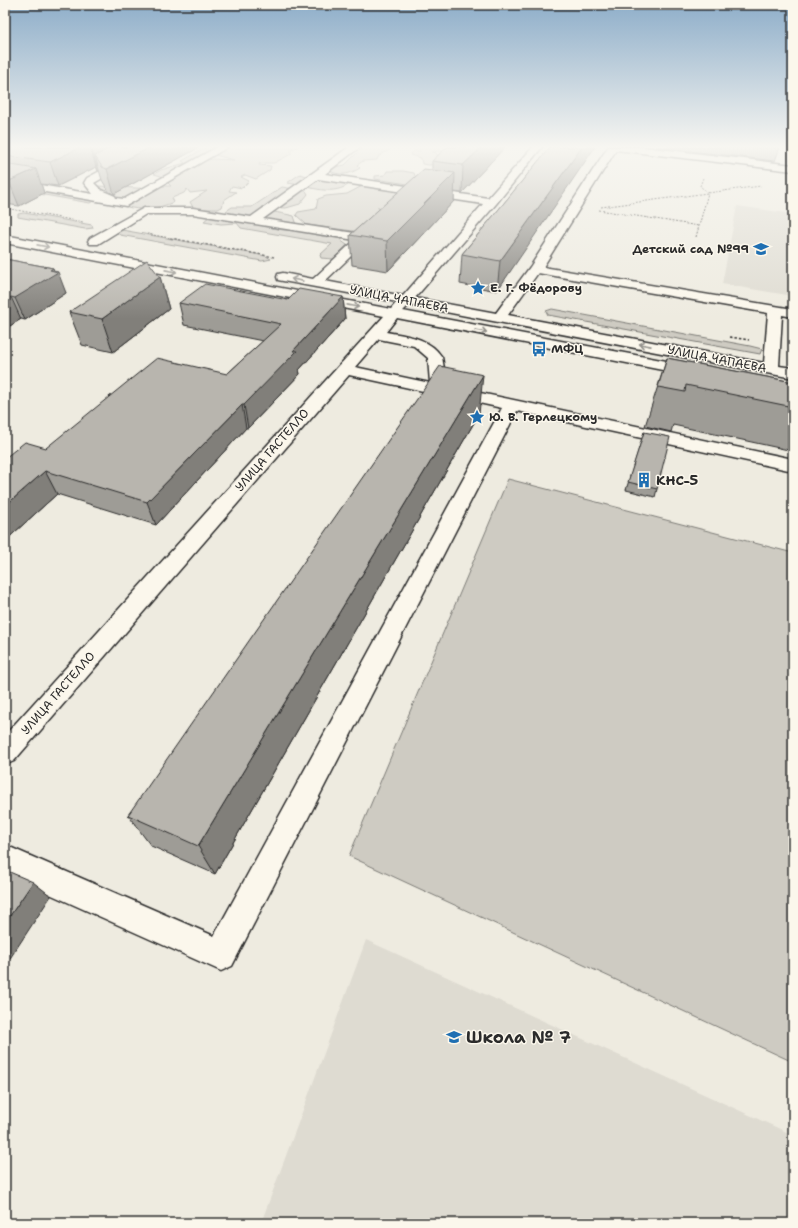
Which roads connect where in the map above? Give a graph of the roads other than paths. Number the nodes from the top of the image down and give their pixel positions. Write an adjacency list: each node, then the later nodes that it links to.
1 (129, 204): 5 (street)
2 (275, 204): 6 (street)
3 (490, 204): 16 (street, УЛИЦА ГАСТЕЛЛО)
4 (576, 204): 13 (street)
5 (144, 211): 6 (street); 11 (street)
6 (254, 220): 10 (street)
7 (377, 225): 10 (street)
8 (5, 238): 16 (street, one-way to 16)
9 (79, 238): 11 (street)
10 (363, 238): 15 (street)
11 (94, 241): 12 (street)
12 (109, 244)
13 (536, 269): 17 (street); 19 (street)
14 (270, 274): 15 (street, УЛИЦА ЧАПАЕВА, one-way to 14)
15 (316, 283): 16 (street, УЛИЦА ЧАПАЕВА)
16 (399, 307): 19 (street, УЛИЦА ЧАПАЕВА); 20 (street, УЛИЦА ГАСТЕЛЛО); 24 (street, one-way to 24)
17 (775, 310): 18 (street); 22 (street)
18 (793, 313)
19 (499, 318): 22 (street, УЛИЦА ЧАПАЕВА, one-way to 19)
20 (375, 334): 21 (street, УЛИЦА ГАСТЕЛЛО); 25 (street)
21 (344, 369): 25 (street); 28 (street, УЛИЦА ГАСТЕЛЛО)
22 (771, 369): 23 (street, УЛИЦА ЧАПАЕВА)
23 (793, 373)
24 (707, 374)
25 (439, 389): 26 (street)
26 (512, 405): 27 (street); 29 (street)
27 (793, 465)
28 (5, 753)
29 (5, 859)

